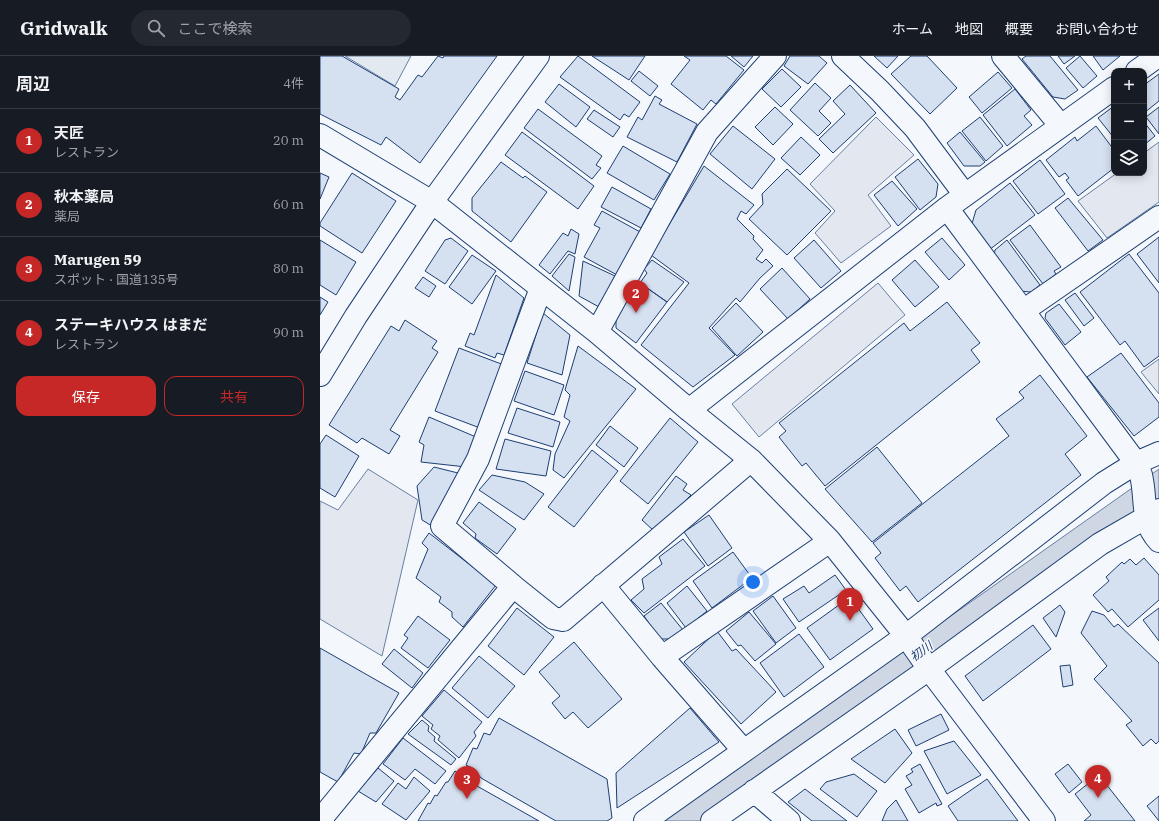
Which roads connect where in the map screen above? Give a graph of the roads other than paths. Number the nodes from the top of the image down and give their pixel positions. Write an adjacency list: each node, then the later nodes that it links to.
1 (538, 56): 11 (main road)
2 (775, 56): 16 (main road)
3 (843, 56): 10 (main road)
4 (1003, 56): 8 (main road)
5 (1158, 56): 6 (main road)
6 (1141, 68)
7 (1111, 90): 8 (main road)
8 (1061, 126): 10 (main road)
9 (320, 135): 11 (main road)
10 (965, 196): 12 (main road)
11 (432, 202): 14 (main road); 17 (main road)
12 (947, 208): 15 (main road); 18 (main road)
13 (1159, 217): 15 (main road)
14 (541, 288): 16 (main road); 26 (main road)
15 (1023, 311): 21 (main road)
16 (597, 332): 18 (main road)
17 (320, 375)
18 (688, 410): 20 (main road)
19 (1159, 453): 21 (main road)
20 (751, 460): 23 (main road); 25 (main road)
21 (1136, 463): 22 (main road); 27 (main road)
22 (1153, 513): 24 (main road); 29 (main road)
23 (830, 541): 27 (main road); 28 (main road)
24 (1159, 541)
25 (603, 585): 26 (main road); 28 (main road)
26 (513, 586): 32 (main road)
27 (906, 636): 29 (main road); 30 (main road)
28 (662, 657): 30 (main road)
29 (929, 669): 31 (main road); 37 (main road)
30 (744, 752): 34 (main road)
31 (754, 791): 35 (main road); 36 (main road)
32 (320, 819): 33 (main road)
33 (323, 821)
34 (646, 821)
35 (712, 821)
36 (789, 821)
37 (1044, 821)

